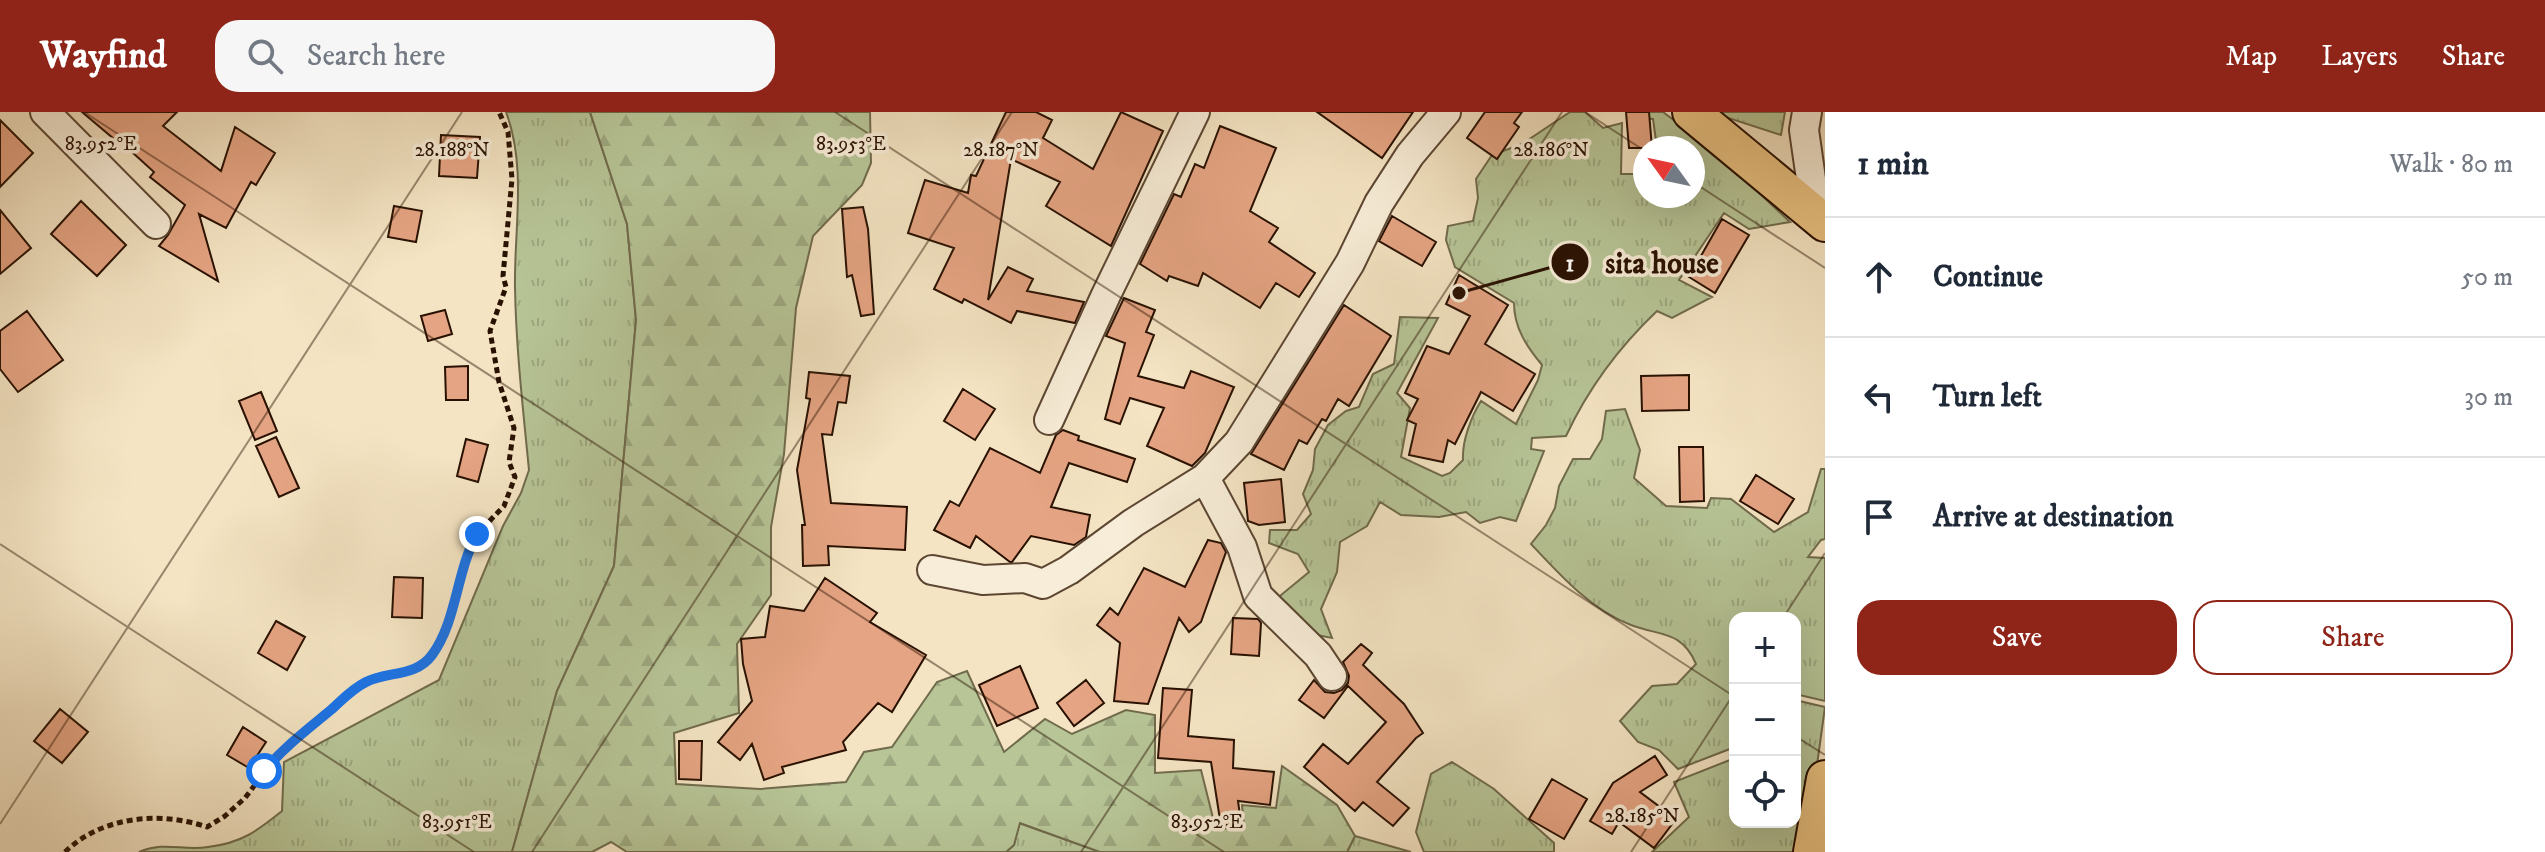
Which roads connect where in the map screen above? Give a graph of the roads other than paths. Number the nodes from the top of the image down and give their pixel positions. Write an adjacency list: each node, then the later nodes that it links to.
1 (45, 112): 7 (street)
2 (1195, 112): 8 (street)
3 (1446, 112): 9 (street)
4 (1691, 112): 6 (main road)
5 (1807, 112): 6 (street)
6 (1821, 219)
7 (156, 224)
8 (1049, 420)
9 (1205, 478): 10 (street); 11 (street)
10 (932, 570)
11 (1332, 676)
12 (1825, 779): 13 (main road)
13 (1812, 852)

